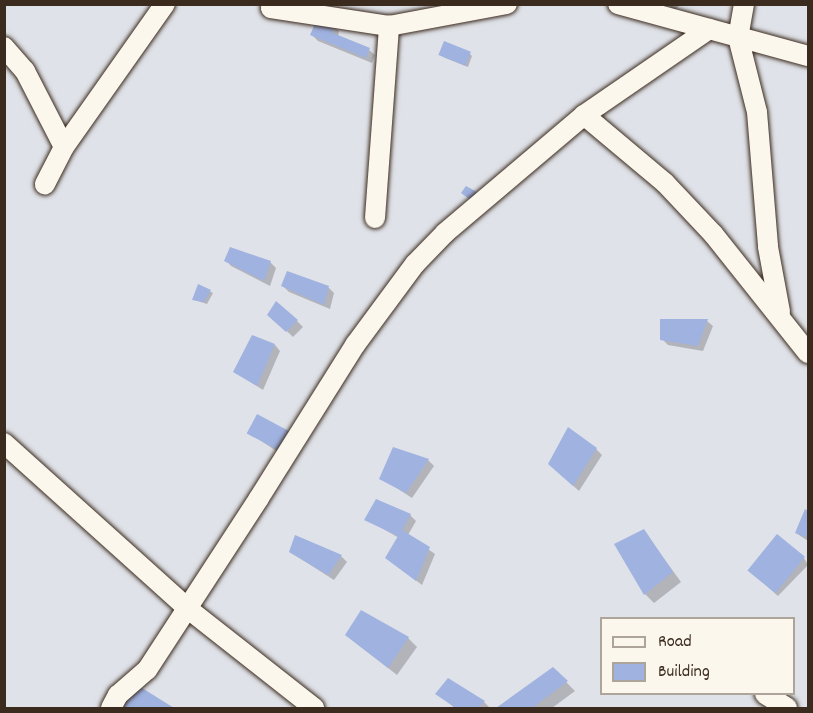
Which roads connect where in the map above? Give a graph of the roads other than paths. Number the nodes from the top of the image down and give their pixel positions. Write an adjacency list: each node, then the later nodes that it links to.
1 (165, 4): 12 (street)
2 (272, 4): 6 (street)
3 (507, 4): 6 (street)
4 (618, 4): 7 (street)
5 (744, 4): 8 (street)
6 (389, 26): 14 (street)
7 (708, 29): 8 (street); 11 (street)
8 (738, 37): 10 (street); 15 (street)
9 (4, 47): 12 (street)
10 (808, 56)
11 (584, 115): 15 (street); 18 (street)
12 (64, 147): 13 (street)
13 (45, 184)
14 (375, 218)
15 (780, 316): 16 (street)
16 (808, 353)
17 (4, 443): 18 (street)
18 (187, 608): 20 (street); 21 (street)
19 (768, 695): 22 (street)
20 (111, 708)
21 (314, 708)
22 (787, 708)

